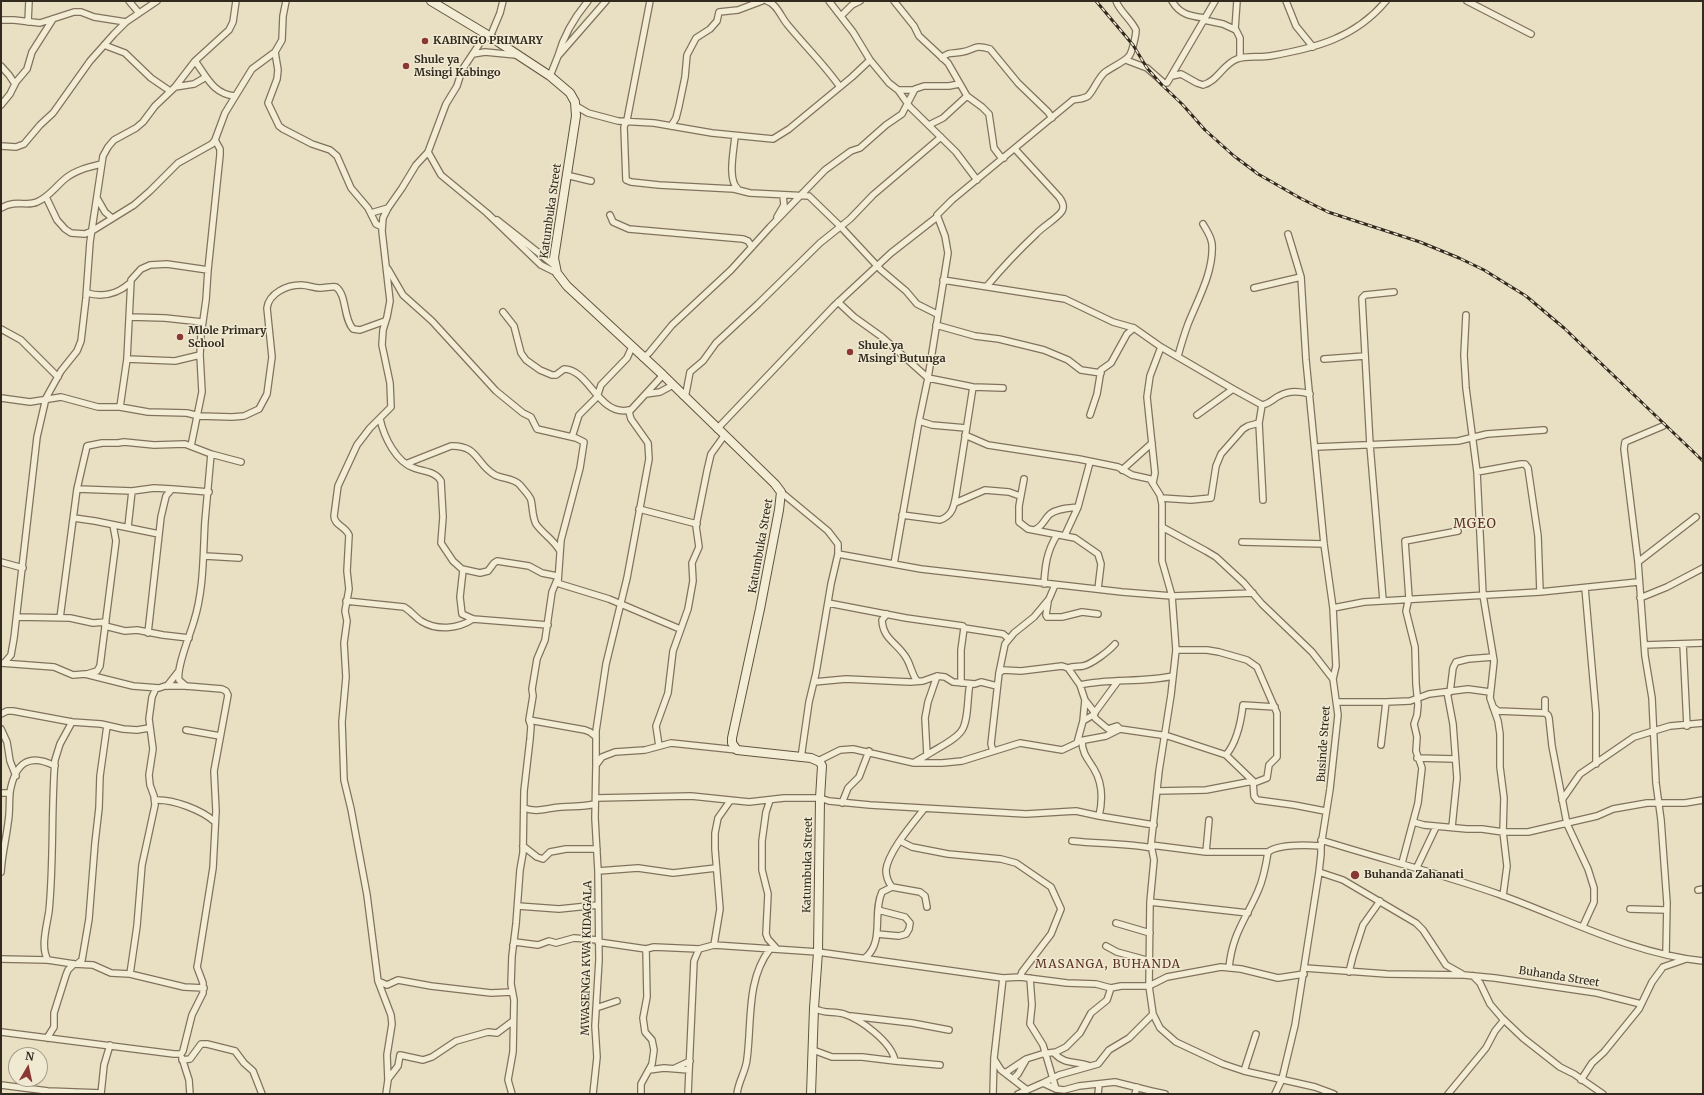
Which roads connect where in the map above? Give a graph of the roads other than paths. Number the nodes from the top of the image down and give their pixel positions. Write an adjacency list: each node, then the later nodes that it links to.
1 (29, 1): 28 (street)
2 (128, 1): 23 (street)
3 (157, 1): 23 (street)
4 (236, 1): 43 (street)
5 (286, 1): 35 (street)
6 (431, 1): 32 (main road)
7 (503, 1): 32 (street)
8 (588, 1): 38 (street)
9 (606, 1): 38 (street)
10 (650, 1): 60 (street)
11 (762, 1): 62 (street)
12 (767, 1): 50 (street)
13 (829, 1): 24 (street)
14 (860, 1): 24 (street)
15 (894, 1): 39 (street)
16 (1116, 1): 42 (street)
17 (1172, 1): 26 (street)
18 (1215, 1): 26 (street)
19 (1237, 1): 30 (street)
20 (1286, 1): 34 (street)
21 (1386, 1): 34 (street)
22 (1467, 1): 31 (street)
23 (139, 13): 29 (street)
24 (841, 16): 41 (street)
25 (53, 19): 28 (street); 29 (street); 48 (street)
26 (1205, 19): 30 (street); 46 (street)
27 (1, 20): 28 (street)
28 (28, 22)
29 (126, 22): 33 (street)
30 (1235, 29): 40 (street)
31 (1532, 34)
32 (488, 35): 36 (street); 37 (main road)
33 (104, 45): 51 (street); 66 (street)
34 (1313, 47): 40 (street)
35 (275, 52): 54 (street); 81 (street)
36 (473, 54): 37 (street); 68 (street)
37 (516, 55): 45 (main road)
38 (558, 56): 45 (street)
39 (942, 58): 49 (street); 59 (street)
40 (1240, 58): 46 (street)
41 (870, 60): 50 (street); 52 (street)
42 (1126, 60): 46 (street); 59 (street)
43 (195, 61): 47 (street); 51 (street)
44 (1, 66): 48 (street)
45 (550, 76): 58 (main road)
46 (1172, 76)
47 (206, 77): 51 (street); 54 (street)
48 (15, 84): 57 (street)
49 (959, 84): 53 (street); 55 (street)
50 (840, 87): 63 (street)
51 (172, 89): 70 (street)
52 (898, 90): 53 (street); 56 (street)
53 (914, 90): 56 (street)
54 (235, 96): 65 (street)
55 (967, 96): 61 (street); 69 (street)
56 (907, 103): 61 (street); 76 (street)
57 (1, 104)
58 (576, 106): 60 (street); 71 (main road, Katumbuka Street)
59 (1052, 118): 67 (street)
60 (628, 121): 62 (street); 74 (street)
61 (929, 125): 64 (street)
62 (671, 126): 63 (street)
63 (735, 136): 74 (street)
64 (941, 137): 72 (street); 88 (street)
65 (215, 140): 84 (street); 95 (street)
66 (1, 146)
67 (1015, 149): 69 (street); 99 (street)
68 (428, 152): 80 (street); 94 (street); 94 (street)
69 (1004, 158): 72 (street)
70 (101, 164): 77 (street); 78 (street)
71 (566, 175): 73 (street); 94 (main road, Katumbuka Street)
72 (977, 180): 83 (street)
73 (591, 181)
74 (739, 190): 75 (street)
75 (783, 195): 76 (street); 87 (street)
76 (801, 196): 87 (street); 88 (street)
77 (46, 197): 79 (street); 89 (street)
78 (96, 197): 84 (street); 89 (street)
79 (1, 208)
80 (388, 208): 81 (street); 86 (street)
81 (371, 213): 86 (street)
82 (610, 215): 91 (street)
83 (937, 217): 92 (street); 97 (street)
84 (112, 218): 89 (street)
85 (1203, 224): 116 (street)
86 (382, 226): 93 (street)
87 (770, 227): 91 (street)
88 (841, 227): 92 (street); 132 (street)
89 (92, 231): 102 (street)
90 (1288, 234): 96 (street)
91 (752, 247): 118 (street)
92 (878, 266): 103 (street); 105 (street)
93 (387, 268): 108 (street); 150 (street)
94 (556, 269): 113 (main road, Katumbuka Street)
95 (208, 270): 98 (street); 109 (street)
96 (1301, 277): 100 (street); 130 (street)
97 (943, 280): 99 (street); 105 (street)
98 (130, 283): 102 (street); 107 (street)
99 (987, 286): 111 (street)
100 (1254, 288)
101 (1394, 292): 117 (street)
102 (87, 293): 123 (street)
103 (838, 302): 124 (street); 146 (street)
104 (503, 312): 131 (street)
105 (937, 314): 110 (street)
106 (1466, 315): 151 (street)
107 (130, 317): 109 (street); 119 (street)
108 (385, 321): 138 (street); 141 (street)
109 (202, 322): 115 (street)
110 (936, 325): 121 (street); 124 (street)
111 (1134, 328): 114 (street); 121 (street)
112 (1, 329): 123 (street)
113 (632, 347): 118 (main road, Katumbuka Street); 131 (street)
114 (1161, 347): 116 (street); 152 (street)
115 (200, 355): 119 (street); 138 (street)
116 (1178, 356): 128 (street)
117 (1365, 356): 120 (street); 153 (street)
118 (643, 358): 122 (main road, Katumbuka Street)
119 (127, 359): 136 (street)
120 (1324, 359)
121 (1101, 373): 139 (street)
122 (663, 375): 125 (main road, Katumbuka Street); 129 (street)
123 (58, 377): 134 (street)
124 (928, 378): 126 (street); 142 (street)
125 (673, 385): 129 (street); 132 (main road, Katumbuka Street)
126 (973, 387): 127 (street); 145 (street)
127 (1003, 388)
128 (1233, 390): 135 (street); 140 (street)
129 (646, 394): 137 (street)
130 (1310, 394): 135 (street); 155 (street)
131 (597, 396): 137 (street); 150 (street)
132 (683, 396): 146 (main road, Katumbuka Street)
133 (1, 398): 134 (street)
134 (45, 399): 136 (street); 196 (street)
135 (1262, 405): 143 (street)
136 (120, 407): 138 (street)
137 (629, 410): 174 (street, MWASENGA KWA KIDAGALA)
138 (197, 415): 154 (street)
139 (1090, 415)
140 (1197, 415)
141 (380, 419): 159 (street); 213 (street)
142 (919, 421): 145 (street); 175 (street)
143 (1260, 423): 170 (street); 171 (street)
144 (1663, 426): 194 (street)
145 (966, 428): 148 (street)
146 (718, 429): 149 (main road, Katumbuka Street)
147 (1544, 430): 151 (street)
148 (965, 435): 158 (street); 172 (street)
149 (724, 436): 168 (main road, Katumbuka Street); 178 (street)
150 (572, 437): 189 (street)
151 (1473, 438): 153 (street); 161 (street)
152 (1152, 443): 160 (street); 163 (street)
153 (1370, 445): 155 (street); 212 (street)
154 (191, 446): 156 (street); 165 (street)
155 (1316, 447): 188 (street)
156 (211, 454): 157 (street); 167 (street)
157 (241, 462)
158 (1090, 462): 160 (street); 173 (street)
159 (408, 463): 189 (street); 198 (street)
160 (1122, 470): 163 (street)
161 (1477, 472): 205 (street); 207 (street)
162 (1024, 478): 169 (street)
163 (1153, 483): 170 (street)
164 (172, 489): 166 (street); 167 (street); 184 (street)
165 (77, 490): 166 (street); 177 (street)
166 (132, 491): 180 (street)
167 (209, 492): 191 (street)
168 (781, 492): 190 (street); 286 (main road, Katumbuka Street)
169 (1020, 496): 172 (street); 182 (street)
170 (1161, 498): 181 (street)
171 (1263, 500)
172 (955, 503): 175 (street)
173 (1078, 507): 182 (street); 186 (street)
174 (639, 509): 178 (street); 215 (street, MWASENGA KWA KIDAGALA)
175 (902, 515): 195 (street)
176 (1696, 517): 194 (street)
177 (74, 518): 179 (street); 220 (street)
178 (697, 524): 225 (street)
179 (113, 525): 180 (street); 222 (street)
180 (128, 527): 184 (street)
181 (1162, 527): 206 (street, Businde Street); 208 (street)
182 (1034, 530): 185 (street)
183 (1458, 531): 209 (street)
184 (159, 534): 226 (street)
185 (1057, 535): 186 (street); 201 (street)
186 (1065, 535): 204 (street)
187 (1242, 542): 188 (street)
188 (1324, 544): 216 (street)
189 (561, 552): 199 (street)
190 (838, 554): 195 (street); 214 (street)
191 (205, 556): 192 (street); 227 (street)
192 (239, 558)
193 (1, 562): 196 (street)
194 (1638, 562): 200 (street)
195 (894, 564): 201 (street)
196 (23, 568): 219 (street)
197 (1703, 568): 210 (street)
198 (462, 569): 199 (street); 221 (street)
199 (557, 578): 215 (street); 223 (street)
200 (1638, 582): 203 (street); 210 (street)
201 (1044, 584): 202 (street)
202 (1055, 585): 204 (street); 211 (street)
203 (1585, 588): 205 (street); 296 (street)
204 (1098, 589): 208 (street)
205 (1540, 592): 207 (street)
206 (1253, 593): 208 (street); 244 (street, Businde Street)
207 (1483, 595): 209 (street); 234 (street)
208 (1172, 596): 233 (street)
209 (1409, 598): 212 (street); 257 (street)
210 (1640, 598): 232 (street)
211 (1049, 599): 218 (street); 228 (street)
212 (1383, 600): 216 (street)
213 (346, 601): 221 (street); 382 (street)
214 (828, 603): 217 (street); 247 (street)
215 (621, 604): 225 (street); 282 (street, MWASENGA KWA KIDAGALA)
216 (1333, 608): 244 (street)
217 (887, 614): 224 (street); 245 (street)
218 (1098, 614)
219 (17, 618): 220 (street); 235 (street)
220 (60, 618): 222 (street)
221 (473, 619): 223 (street)
222 (106, 624): 226 (street); 236 (street)
223 (548, 625): 268 (street)
224 (964, 628): 228 (street); 248 (street)
225 (680, 629): 285 (street)
226 (148, 633): 227 (street)
227 (189, 638): 238 (street)
228 (1009, 639): 239 (street)
229 (1703, 643): 231 (street)
230 (1115, 644): 237 (street)
231 (1683, 644): 232 (street); 274 (street)
232 (1644, 645): 279 (street)
233 (1176, 650): 242 (street); 262 (street)
234 (1493, 657): 255 (street); 256 (street)
235 (3, 662): 240 (street)
236 (100, 666): 240 (street); 243 (street)
237 (1068, 668): 239 (street); 250 (street)
238 (179, 671): 251 (street); 252 (street)
239 (999, 673): 253 (street)
240 (85, 674): 243 (street)
241 (937, 676): 245 (street); 248 (street); 289 (street)
242 (1173, 676): 246 (street); 281 (street)
243 (106, 679): 254 (street)
244 (1333, 679): 260 (street, Businde Street)
245 (917, 681): 247 (street)
246 (1118, 681): 250 (street); 267 (street)
247 (814, 682): 291 (street)
248 (961, 683): 249 (street)
249 (970, 684): 253 (street); 289 (street)
250 (1080, 684): 258 (street)
251 (167, 686): 252 (street); 254 (street)
252 (186, 686): 280 (street)
253 (997, 686): 288 (street)
254 (156, 688): 275 (street)
255 (1449, 692): 256 (street); 257 (street); 293 (street)
256 (1490, 692): 263 (street)
257 (1418, 698): 261 (street); 292 (street)
258 (1085, 700): 267 (street); 269 (street)
259 (1545, 700): 265 (street)
260 (1337, 702): 261 (street); 315 (street, Businde Street)
261 (1386, 702): 284 (street)
262 (1275, 707): 290 (street); 300 (street)
263 (1493, 707): 264 (street); 270 (street)
264 (1501, 712): 265 (street); 270 (street)
265 (1545, 713): 307 (street)
266 (1, 714): 271 (street)
267 (1094, 714): 269 (street); 276 (street)
268 (529, 720): 282 (street); 313 (street)
269 (1083, 721): 283 (street)
270 (1498, 721): 324 (street)
271 (72, 722): 273 (street); 298 (street)
272 (1703, 723): 274 (street)
273 (107, 726): 275 (street); 370 (street)
274 (1687, 726): 279 (street)
275 (149, 728): 305 (street)
276 (1120, 729): 281 (street); 283 (street)
277 (1, 730): 299 (street)
278 (186, 730): 280 (street)
279 (1653, 731): 296 (street); 311 (street)
280 (220, 736): 318 (street)
281 (1164, 736): 290 (street); 301 (street)
282 (596, 737): 297 (street, MWASENGA KWA KIDAGALA)
283 (1080, 741): 288 (street); 316 (street)
284 (1381, 745)
285 (660, 746): 286 (street); 297 (street)
286 (736, 750): 291 (main road)
287 (869, 751): 294 (street); 295 (street); 312 (street)
288 (993, 751): 295 (street)
289 (927, 755): 295 (street)
290 (1226, 755): 300 (street)
291 (802, 758): 294 (main road)
292 (1417, 758): 293 (street); 319 (street)
293 (1455, 759): 323 (street)
294 (818, 761): 304 (main road, Katumbuka Street)
295 (914, 763)
296 (1596, 764): 307 (street)
297 (596, 765): 309 (street, MWASENGA KWA KIDAGALA)
298 (55, 766): 299 (street); 367 (street)
299 (16, 776): 303 (street)
300 (1253, 782): 301 (street); 315 (street)
301 (1157, 792): 320 (street)
302 (1, 793): 303 (street)
303 (10, 793): 337 (street)
304 (820, 798): 306 (street); 312 (street); 362 (main road, Katumbuka Street)
305 (155, 800): 318 (street); 375 (street)
306 (770, 800): 310 (street); 361 (street)
307 (1562, 800): 321 (street)
308 (1703, 800): 311 (street)
309 (595, 801): 310 (street); 313 (street); 330 (street, MWASENGA KWA KIDAGALA)
310 (730, 801): 335 (street)
311 (1658, 802): 321 (street); 348 (street)
312 (842, 803): 314 (street)
313 (524, 808): 328 (street)
314 (924, 809): 316 (street); 325 (street)
315 (1325, 811): 327 (street, Businde Street)
316 (1099, 816): 320 (street)
317 (1209, 820): 331 (street)
318 (215, 822): 384 (street)
319 (1413, 822): 322 (street); 333 (street)
320 (1154, 824): 329 (street)
321 (1566, 824): 324 (street); 351 (street)
322 (1436, 827): 323 (street); 334 (street)
323 (1452, 827): 324 (street)
324 (1503, 834): 340 (street)
325 (900, 841): 339 (street); 379 (street)
326 (1072, 841): 329 (street)
327 (1321, 843): 332 (street); 333 (street); 338 (street, Businde Street)
328 (523, 846): 330 (street); 344 (street)
329 (1151, 847): 331 (street); 342 (street)
330 (597, 849): 336 (street, MWASENGA KWA KIDAGALA)
331 (1206, 852): 332 (street)
332 (1268, 852): 349 (street)
333 (1402, 863): 334 (street)
334 (1417, 867): 340 (street)
335 (716, 868): 336 (street); 356 (street)
336 (598, 871): 343 (street, MWASENGA KWA KIDAGALA)
337 (1, 872)
338 (1320, 872): 341 (street); 373 (street, Businde Street)
339 (892, 887): 345 (street); 346 (street)
340 (1503, 896): 351 (street)
341 (1380, 901): 371 (street); 374 (street)
342 (1150, 902): 349 (street); 352 (street)
343 (598, 905): 344 (street); 354 (street, MWASENGA KWA KIDAGALA)
344 (518, 906): 355 (street)
345 (928, 907)
346 (878, 910): 353 (street); 353 (street)
347 (1630, 910): 348 (street)
348 (1666, 910): 363 (street)
349 (1248, 913): 372 (street)
350 (1116, 923): 352 (street)
351 (1583, 926): 363 (street)
352 (1150, 933): 368 (street)
353 (877, 934): 364 (street)
354 (598, 941): 355 (street); 358 (street); 389 (street, MWASENGA KWA KIDAGALA)
355 (513, 945): 386 (street)
356 (714, 945): 359 (street); 360 (street)
357 (1106, 946): 368 (street)
358 (646, 949): 359 (street); 414 (street)
359 (699, 949): 409 (street)
360 (770, 949): 361 (street); 439 (street)
361 (777, 949): 362 (street)
362 (818, 952): 364 (street); 390 (main road, Katumbuka Street)
363 (1666, 954): 366 (street)
364 (865, 958): 380 (street)
365 (1, 959): 367 (street)
366 (1686, 959): 369 (street); 388 (street)
367 (48, 960): 370 (street)
368 (1150, 961): 383 (street)
369 (1703, 961)
370 (76, 964): 375 (street); 400 (street)
371 (1446, 965): 376 (street); 377 (street)
372 (1229, 968): 373 (street, Buhanda Street); 383 (street, Buhanda Street)
373 (1304, 971): 374 (street, Buhanda Street); 419 (street, Businde Street)
374 (1349, 972): 376 (street, Buhanda Street)
375 (130, 974): 384 (street)
376 (1446, 975): 377 (street, Buhanda Street)
377 (1464, 975): 378 (street, Buhanda Street)
378 (1472, 976): 388 (street, Buhanda Street); 394 (street)
379 (1020, 977): 380 (street); 381 (street)
380 (1003, 978): 406 (street)
381 (1030, 978): 385 (street); 405 (street)
382 (378, 981): 386 (street); 421 (street)
383 (1149, 986): 385 (street); 391 (street)
384 (204, 988): 404 (street)
385 (1111, 988): 403 (street)
386 (512, 992): 393 (street)
387 (617, 1001): 389 (street)
388 (1641, 1004): 422 (street)
389 (596, 1008): 436 (street, MWASENGA KWA KIDAGALA)
390 (814, 1008): 392 (street); 402 (main road, Katumbuka Street)
391 (1153, 1014): 412 (street); 416 (street)
392 (849, 1016): 396 (street); 410 (street)
393 (512, 1020): 395 (street); 398 (street)
394 (1504, 1020): 422 (street); 448 (street)
395 (503, 1029): 398 (street); 421 (street)
396 (949, 1030)
397 (1, 1032): 400 (street)
398 (513, 1034): 435 (street)
399 (1256, 1034): 416 (street)
400 (47, 1038): 401 (street)
401 (110, 1045): 404 (street); 431 (street)
402 (814, 1050): 410 (street); 440 (main road, Katumbuka Street)
403 (1054, 1053): 405 (street); 412 (street)
404 (181, 1054): 407 (street)
405 (1045, 1054): 408 (street); 418 (street)
406 (994, 1058): 417 (street); 441 (street)
407 (182, 1060): 432 (street); 433 (street)
408 (1026, 1060): 417 (street); 420 (street)
409 (690, 1061): 413 (street); 415 (street)
410 (895, 1061): 411 (street)
411 (940, 1065)
412 (1090, 1066): 418 (street)
413 (675, 1068): 414 (street); 415 (street)
414 (649, 1070): 437 (street)
415 (689, 1070): 438 (street)
416 (1244, 1071): 419 (street)
417 (1005, 1073): 420 (street)
418 (1054, 1078): 423 (street); 427 (street)
419 (1282, 1078): 446 (street, Businde Street); 447 (street)
420 (1013, 1079): 428 (street)
421 (388, 1080): 434 (street)
422 (1581, 1080): 449 (street)
423 (1043, 1083): 427 (street); 428 (street)
424 (1099, 1084): 426 (street); 427 (street); 443 (street)
425 (1, 1085): 430 (street)
426 (1137, 1087): 429 (street); 444 (street)
427 (1056, 1089)
428 (1027, 1090): 442 (street)
429 (1151, 1092): 445 (street)
430 (48, 1093): 431 (street)
431 (101, 1094)
432 (190, 1094)
433 (262, 1094)
434 (386, 1094)
435 (512, 1094)
436 (594, 1094)
437 (641, 1094)
438 (688, 1094)
439 (736, 1094)
440 (811, 1094)
441 (993, 1094)
442 (1018, 1094)
443 (1098, 1094)
444 (1135, 1094)
445 (1165, 1094)
446 (1275, 1094)
447 (1334, 1094)
448 (1448, 1094)
449 (1603, 1094)

